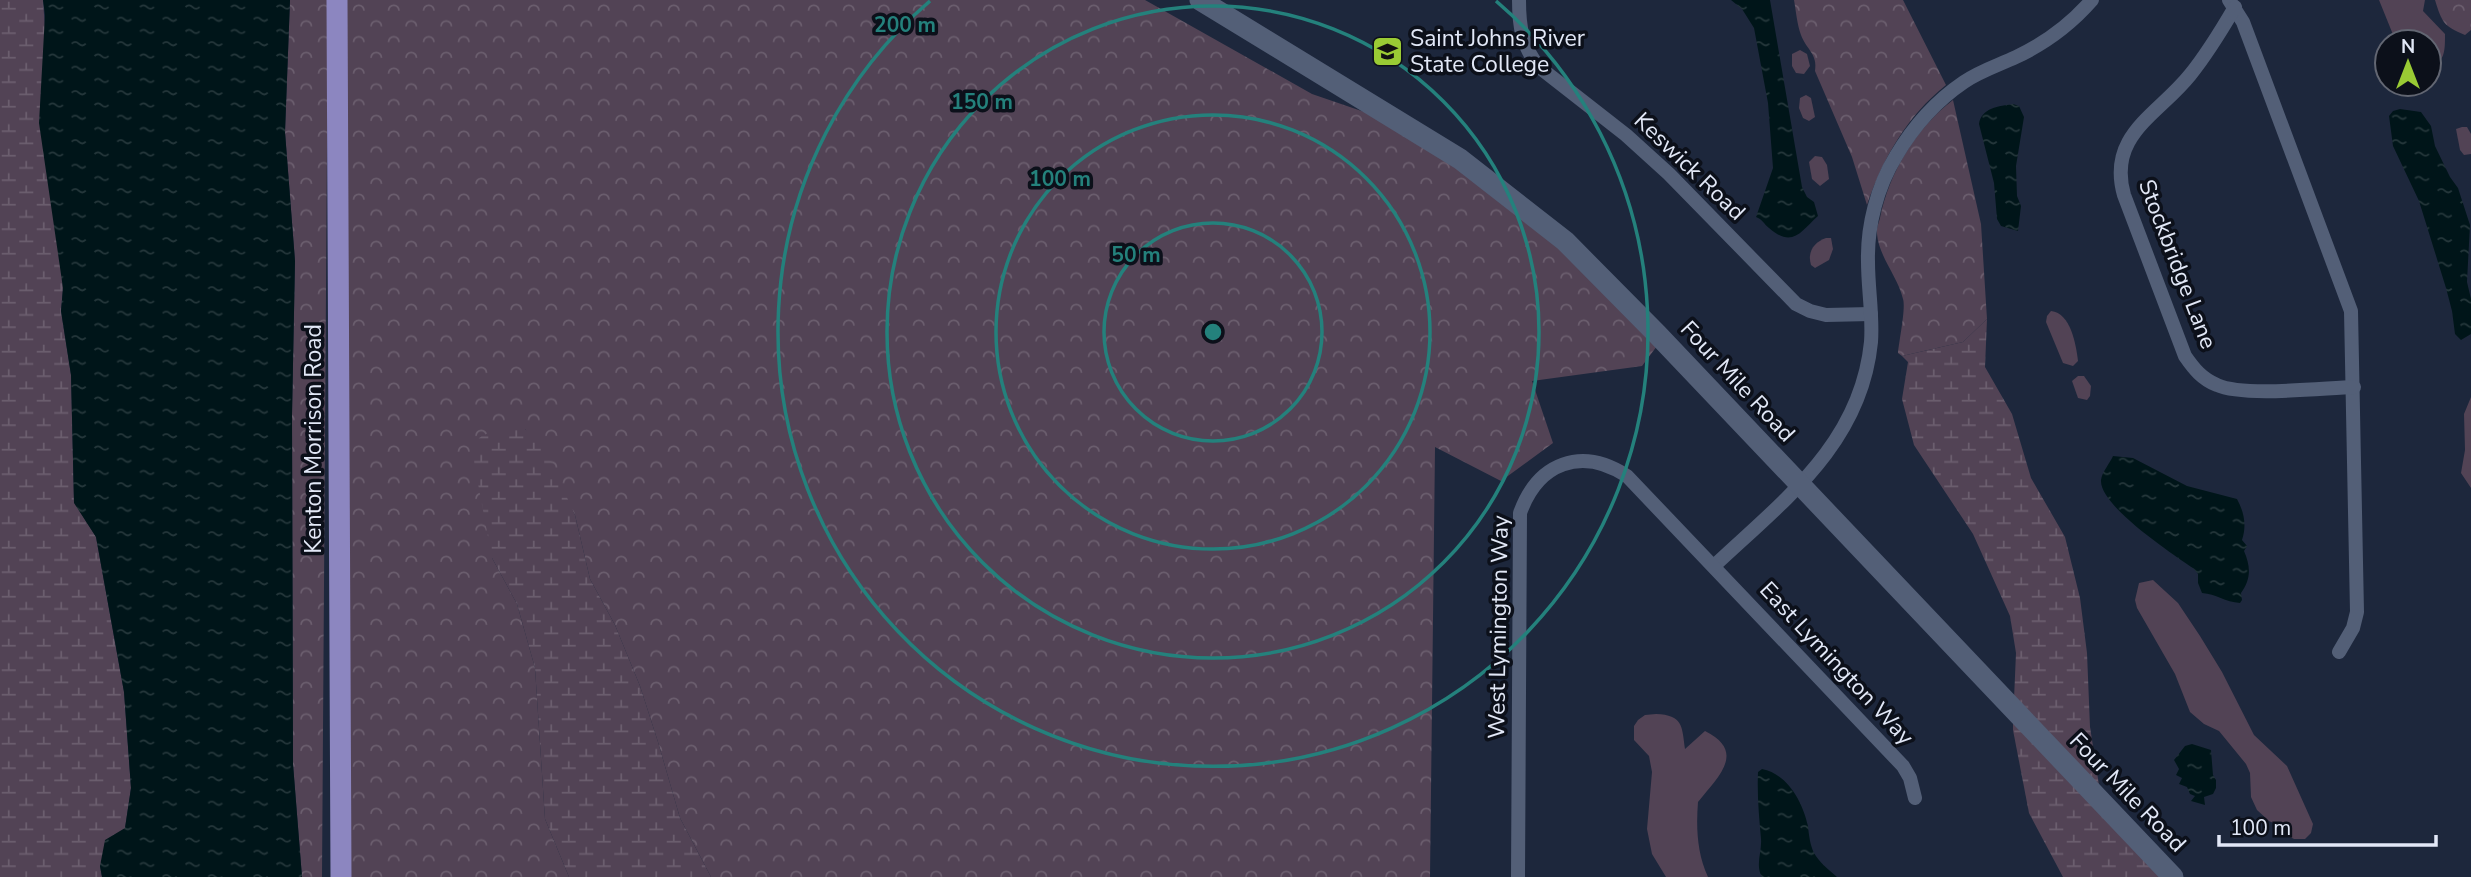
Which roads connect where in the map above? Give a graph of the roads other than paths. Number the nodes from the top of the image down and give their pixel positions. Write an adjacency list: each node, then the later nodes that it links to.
1 (337, 0): 12 (main road, Kenton Morrison Road)
2 (1200, 0): 8 (main road, Four Mile Road)
3 (1519, 0): 6 (street, Keswick Road)
4 (2092, 0): 6 (street)
5 (2232, 4): 7 (street, Stockbridge Lane); 7 (street, Stockbridge Lane)
6 (1871, 314): 8 (street)
7 (2354, 387): 10 (street, Stockbridge Lane)
8 (1800, 485): 9 (street); 14 (main road, Four Mile Road)
9 (1714, 566): 11 (street, East Lymington Way); 13 (street, West Lymington Way)
10 (2339, 652)
11 (1915, 798)
12 (341, 877)
13 (1518, 877)
14 (2173, 877)

